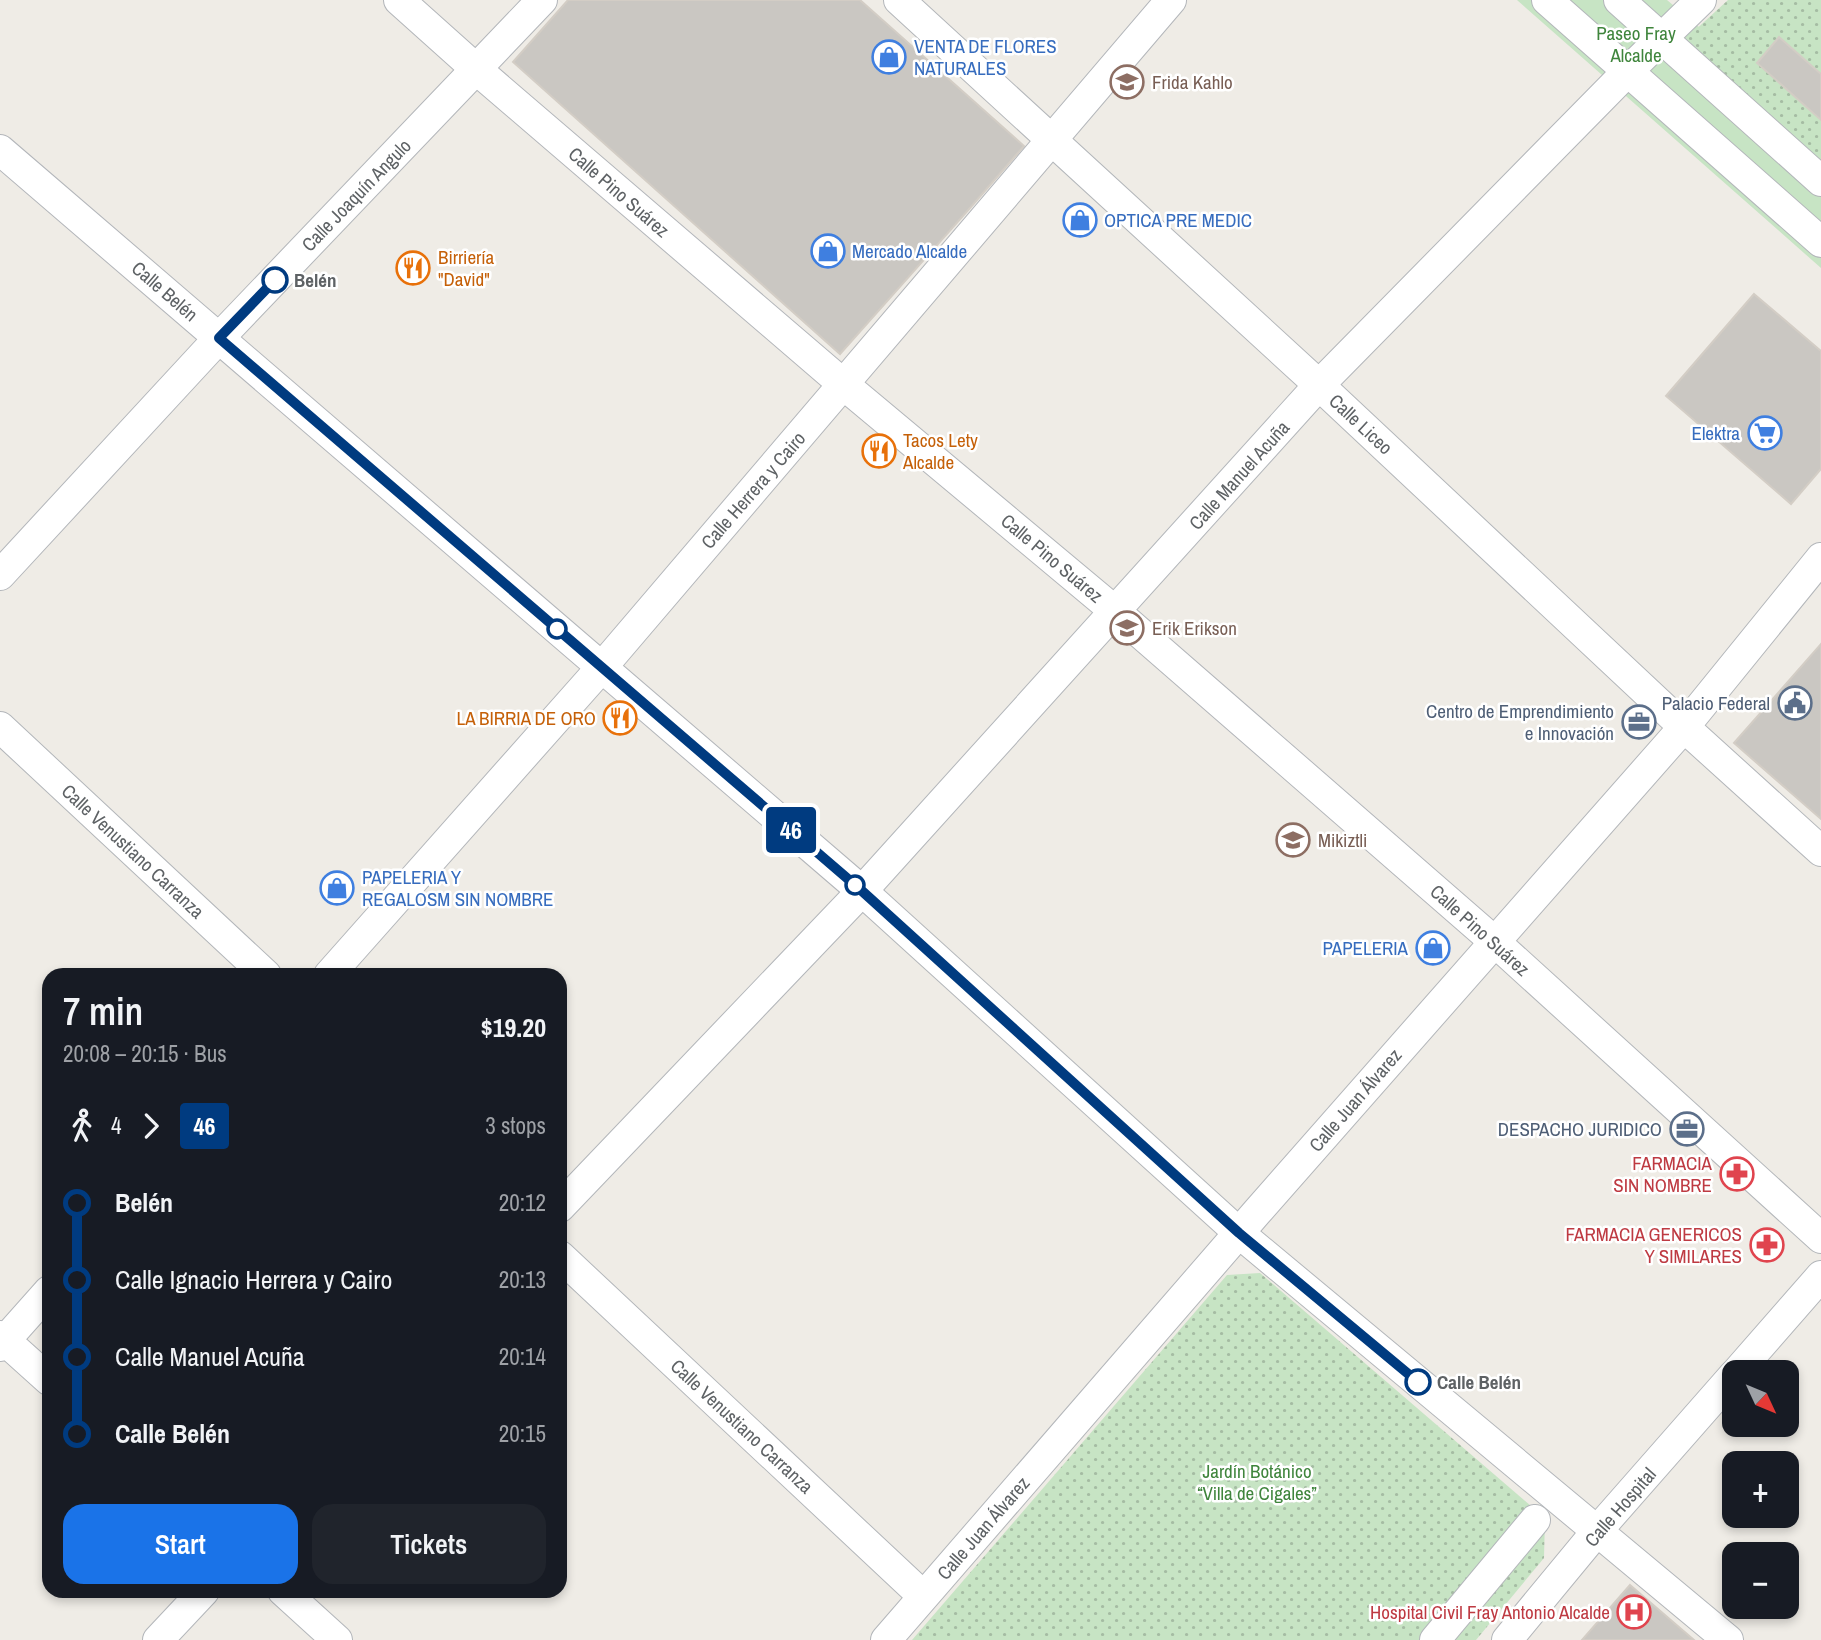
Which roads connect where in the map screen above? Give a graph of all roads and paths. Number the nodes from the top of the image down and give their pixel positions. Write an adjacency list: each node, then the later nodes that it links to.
1 (399, 0): 9 (street, Calle Pino Suárez)
2 (542, 0): 9 (street, Calle Joaquín Angulo)
3 (900, 0): 11 (street, Calle Liceo)
4 (1171, 0): 11 (street, Calle Herrera y Cairo)
5 (1548, 0): 10 (street)
6 (1619, 0): 8 (street)
7 (1701, 0): 8 (street, Calle Manuel Acuña)
8 (1662, 37): 10 (street, Calle Manuel Acuña); 13 (street)
9 (476, 69): 15 (street, Calle Joaquín Angulo); 16 (street, Calle Pino Suárez)
10 (1627, 72): 14 (street); 17 (street, Calle Manuel Acuña)
11 (1052, 140): 16 (street, Calle Herrera y Cairo); 17 (street, Calle Liceo)
12 (0, 150): 15 (street, Calle Belén)
13 (1821, 181)
14 (1821, 242)
15 (219, 338): 19 (street, Calle Joaquín Angulo); 21 (street, Calle Belén)
16 (843, 384): 20 (street, Calle Pino Suárez); 21 (street, Calle Herrera y Cairo)
17 (1319, 385): 20 (street, Calle Manuel Acuña); 23 (street, Calle Liceo)
18 (1821, 558): 23 (street, Calle Juan Álvarez)
19 (0, 575)
20 (1116, 612): 25 (street, Calle Manuel Acuña); 26 (street, Calle Pino Suárez)
21 (602, 667): 25 (street, Calle Belén); 28 (street, Calle Herrera y Cairo)
22 (0, 727): 27 (street, Calle Venustiano Carranza)
23 (1684, 727): 24 (street, Calle Liceo); 26 (street, Calle Juan Álvarez)
24 (1821, 851)
25 (862, 891): 29 (street, Calle Manuel Acuña); 30 (street, Calle Belén)
26 (1494, 942): 30 (street, Calle Juan Álvarez); 31 (street, Calle Pino Suárez)
27 (258, 968)
28 (335, 968)
29 (567, 1200)
30 (1239, 1233): 40 (street, Calle Belén); 41 (street, Calle Juan Álvarez)
31 (1821, 1238)
32 (567, 1263): 41 (street, Calle Venustiano Carranza)
33 (1821, 1276): 36 (street, Calle Hospital)
34 (42, 1298): 35 (street)
35 (2, 1341): 37 (street)
36 (1747, 1360)
37 (42, 1374)
38 (1722, 1389): 40 (street, Calle Hospital)
39 (1535, 1520): 47 (street)
40 (1597, 1531): 48 (street, Calle Hospital); 49 (street, Calle Belén)
41 (923, 1596): 46 (street, Calle Juan Álvarez)
42 (197, 1598): 44 (street)
43 (291, 1598): 45 (street)
44 (158, 1640)
45 (337, 1640)
46 (886, 1640)
47 (1435, 1640)
48 (1507, 1640)
49 (1728, 1640)

